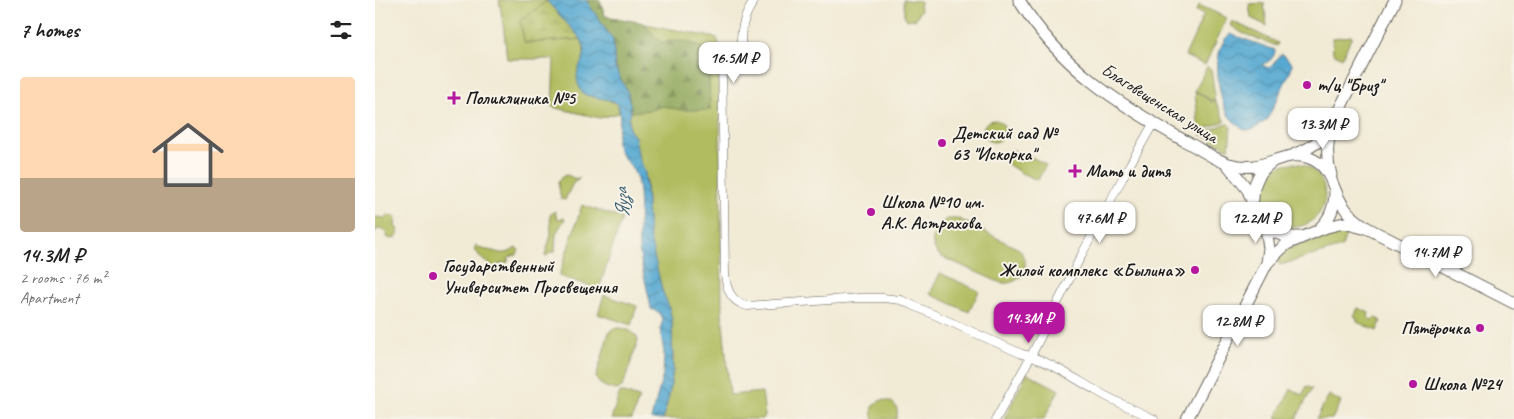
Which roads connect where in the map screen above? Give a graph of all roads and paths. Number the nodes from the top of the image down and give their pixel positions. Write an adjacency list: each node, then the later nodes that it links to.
1 (755, 0): 4 (street)
2 (1019, 0): 6 (main road, Благовещенская улица)
3 (1395, 0): 7 (main road)
4 (741, 43)
5 (722, 57): 18 (street)
6 (1153, 124): 10 (main road, Благовещенская улица); 18 (street)
7 (1332, 124): 8 (main road); 11 (main road)
8 (1293, 155): 9 (main road); 11 (main road)
9 (1273, 161): 10 (main road); 12 (main road)
10 (1227, 164): 12 (main road)
11 (1333, 184): 14 (main road); 15 (main road)
12 (1253, 202): 13 (main road)
13 (1261, 221): 15 (main road); 16 (main road)
14 (1369, 229): 15 (main road); 17 (main road)
15 (1312, 233): 16 (main road)
16 (1267, 264): 21 (main road)
17 (1514, 303)
18 (1031, 356): 19 (street); 20 (street)
19 (996, 419)
20 (1153, 419)
21 (1187, 419)

